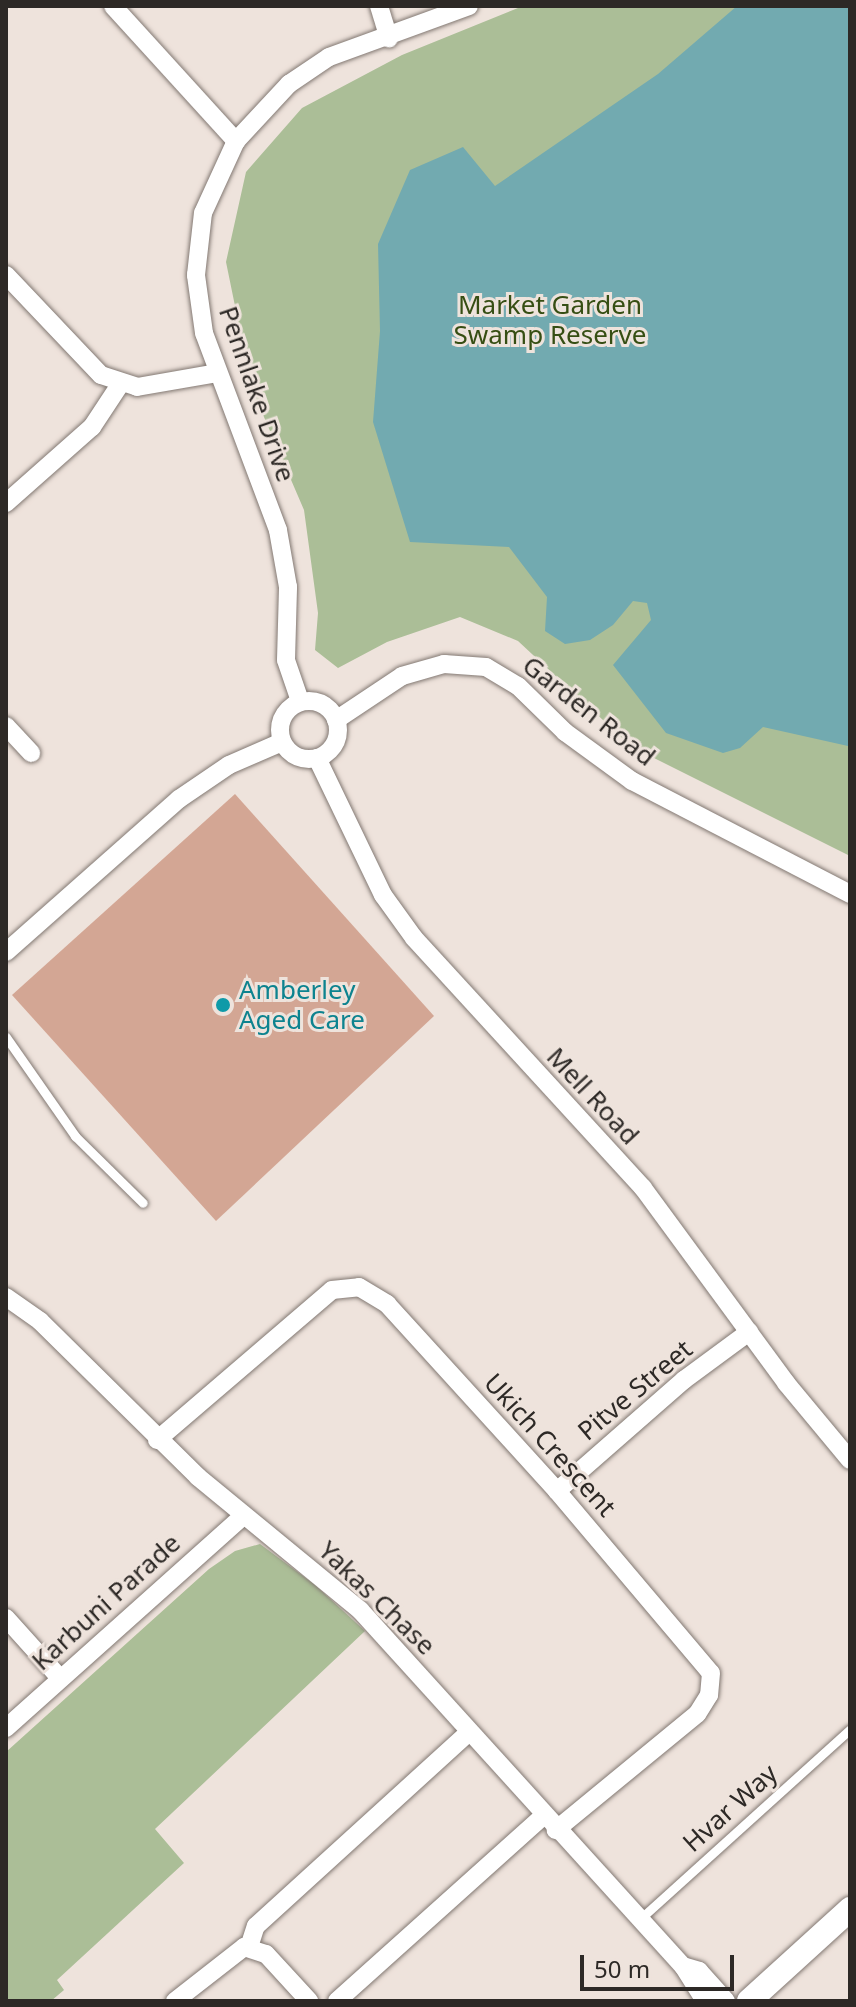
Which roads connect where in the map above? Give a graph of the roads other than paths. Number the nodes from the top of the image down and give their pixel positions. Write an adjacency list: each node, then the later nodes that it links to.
1 (113, 6): 5 (street)
2 (379, 6): 4 (street)
3 (469, 6): 4 (street, Pennlake Drive)
4 (389, 38): 5 (street, Pennlake Drive)
5 (236, 141): 7 (street, Pennlake Drive)
6 (6, 275): 8 (street)
7 (217, 373): 8 (street); 10 (street, Pennlake Drive)
8 (121, 383): 9 (street)
9 (6, 503)
10 (300, 701): 11 (street); 13 (street)
11 (336, 720): 15 (street); 16 (street, Garden Road)
12 (6, 726): 14 (street)
13 (282, 742): 15 (street); 17 (street)
14 (31, 753)
15 (317, 758): 21 (street, Mell Road)
16 (850, 894)
17 (6, 952)
18 (6, 1037): 19 (lane)
19 (143, 1203)
20 (6, 1297): 22 (street, Yakas Chase)
21 (749, 1332): 23 (street, Mell Road); 24 (street, Pitve Street)
22 (157, 1440): 24 (street, Ukich Crescent); 25 (street, Yakas Chase)
23 (850, 1460)
24 (557, 1491): 32 (street, Ukich Crescent)
25 (243, 1516): 27 (street, Karbuni Parade); 30 (street, Yakas Chase)
26 (6, 1618): 27 (street)
27 (60, 1678): 28 (street, Karbuni Parade)
28 (6, 1728)
29 (850, 1729): 34 (lane, Hvar Way)
30 (469, 1732): 31 (street, Yakas Chase); 35 (street)
31 (544, 1815): 32 (street, Yakas Chase); 39 (street)
32 (556, 1830): 34 (street, Yakas Chase)
33 (850, 1909): 42 (main road)
34 (640, 1919): 36 (street, Yakas Chase)
35 (249, 1947): 37 (street); 38 (street)
36 (683, 1966): 40 (street, Yakas Chase); 41 (street, Yakas Chase)
37 (175, 2001)
38 (309, 2001)
39 (337, 2001)
40 (705, 2001)
41 (726, 2001)
42 (749, 2001)

